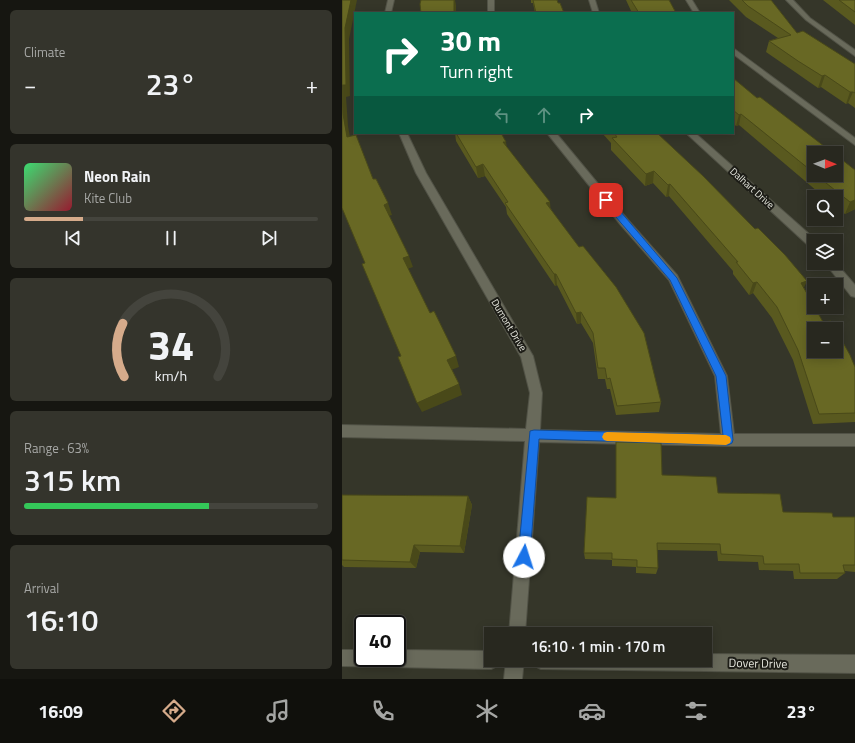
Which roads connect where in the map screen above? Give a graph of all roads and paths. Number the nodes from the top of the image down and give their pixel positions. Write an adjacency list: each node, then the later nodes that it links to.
1 (391, 0): 6 (street)
2 (491, 0): 7 (street)
3 (592, 0): 8 (street)
4 (690, 0): 9 (street)
5 (789, 0): 11 (street)
6 (388, 12)
7 (491, 12)
8 (596, 12)
9 (696, 12)
10 (734, 51): 15 (street)
11 (855, 54)
12 (403, 134): 20 (street, Dumont Drive)
13 (552, 134): 21 (street)
14 (691, 134): 16 (street, Dalhart Drive)
15 (855, 142)
16 (807, 238)
17 (836, 270): 18 (street)
18 (855, 293)
19 (342, 431): 20 (street)
20 (534, 435): 21 (street); 23 (street, Dumont Drive)
21 (728, 440): 22 (street)
22 (855, 440)
23 (519, 627)
24 (342, 658): 25 (street)
25 (484, 660)
26 (712, 662): 27 (street, Dover Drive)
27 (855, 664)
28 (514, 667): 29 (street)
29 (513, 679)

